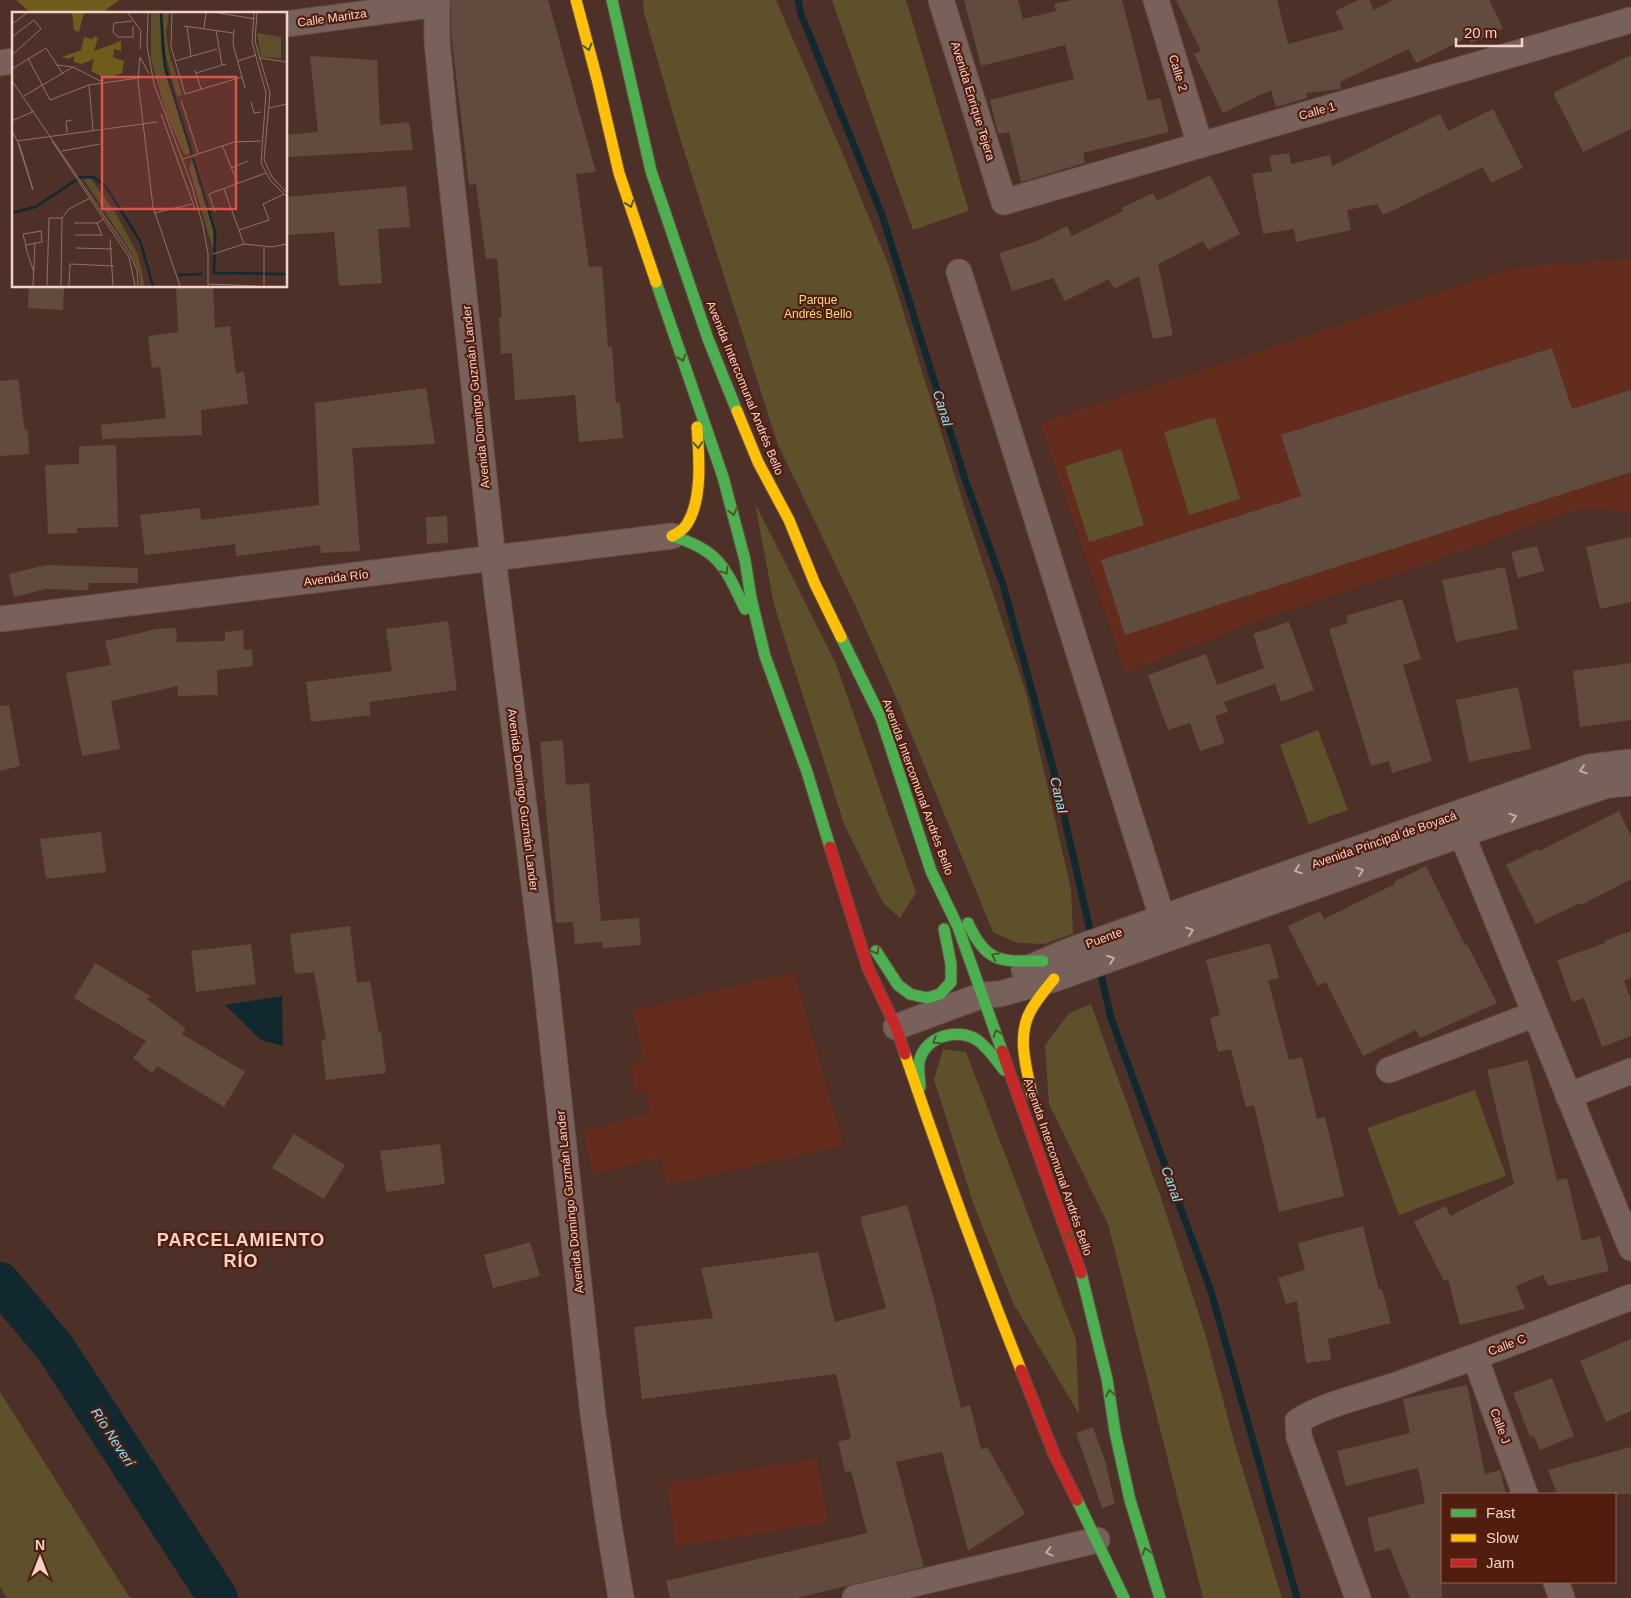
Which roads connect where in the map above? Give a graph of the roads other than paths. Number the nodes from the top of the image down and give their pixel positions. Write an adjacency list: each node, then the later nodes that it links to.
1 (576, 0): 11 (main road, one-way to 11)
2 (612, 0): 19 (main road, Avenida Intercomunal Andrés Bello)
3 (942, 0): 9 (street, Avenida Enrique Tejera)
4 (1156, 0): 8 (street, Calle 2)
5 (437, 2): 7 (street, Calle Maritza); 13 (street, Avenida Domingo Guzmán Lander)
6 (1631, 20): 8 (street, Calle 1)
7 (288, 24)
8 (1200, 145): 9 (street, Calle 1)
9 (1004, 202)
10 (959, 272): 21 (street)
11 (695, 396): 12 (main road, one-way to 12); 15 (main road, one-way to 15)
12 (672, 536): 13 (street, Avenida Río); 15 (main road, one-way to 15)
13 (493, 559): 14 (street, Avenida Río); 38 (street, Avenida Domingo Guzmán Lander)
14 (0, 619)
15 (756, 623): 20 (main road)
16 (1631, 762): 18 (street, Avenida Principal de Boyacá, one-way to 18)
17 (1631, 783): 18 (street, Avenida Principal de Boyacá, one-way to 17)
18 (1457, 825): 21 (street, Avenida Principal de Boyacá, one-way to 18); 21 (street, Avenida Principal de Boyacá, one-way to 21); 24 (street)
19 (931, 871): 20 (main road, one-way to 19); 22 (main road, one-way to 19); 23 (main road, Avenida Intercomunal Andrés Bello)
20 (845, 892): 25 (main road)
21 (1148, 930): 22 (street, Puente)
22 (1048, 970): 23 (street); 31 (main road)
23 (983, 995): 25 (street); 28 (main road, Avenida Intercomunal Andrés Bello, one-way to 23)
24 (1535, 1014): 26 (street); 29 (street)
25 (896, 1027): 30 (main road)
26 (1389, 1070)
27 (1631, 1071): 29 (street)
28 (1014, 1083): 30 (main road, one-way to 30); 31 (main road, Avenida Intercomunal Andrés Bello)
29 (1568, 1096): 32 (street)
30 (921, 1101): 36 (main road)
31 (1031, 1131): 41 (main road, Avenida Intercomunal Andrés Bello, one-way to 31)
32 (1631, 1248)
33 (1631, 1297): 34 (street, Calle C)
34 (1475, 1357): 35 (street, Calle J); 42 (street, Calle C)
35 (1525, 1493)
36 (1097, 1540): 39 (street, one-way to 39); 40 (main road)
37 (1556, 1583): 43 (street)
38 (621, 1598)
39 (855, 1598)
40 (1124, 1598)
41 (1160, 1598)
42 (1358, 1598)
43 (1562, 1598)

